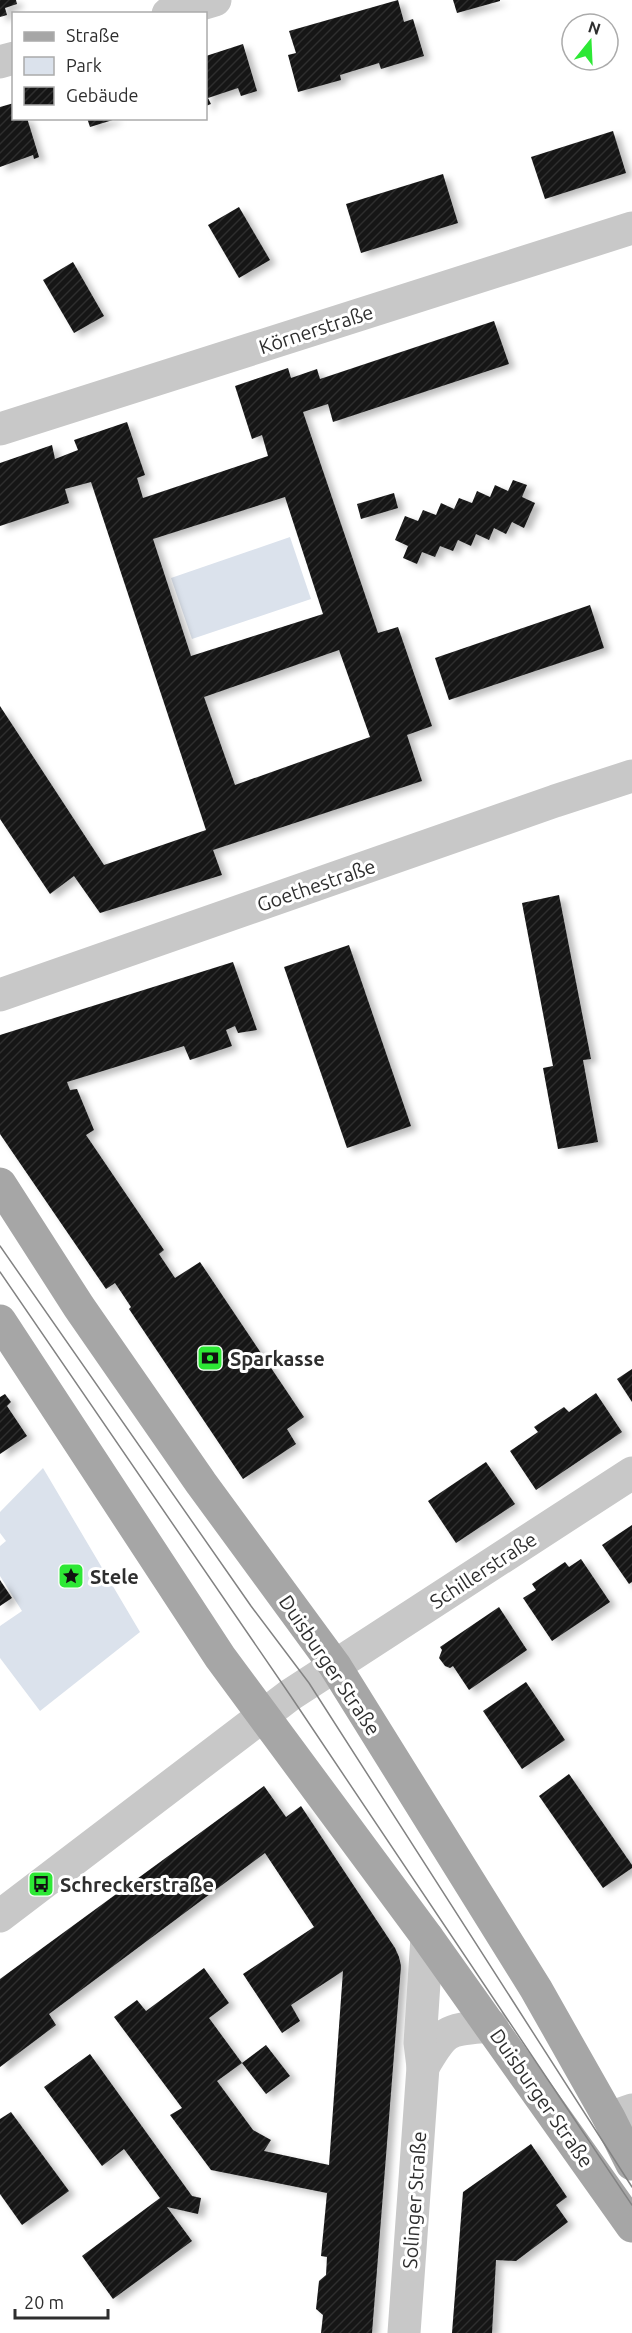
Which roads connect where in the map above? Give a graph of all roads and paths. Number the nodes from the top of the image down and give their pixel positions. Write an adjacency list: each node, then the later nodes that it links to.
1 (215, 0): 2 (street)
2 (175, 12)
3 (632, 228): 4 (street, Körnerstraße)
4 (0, 429)
5 (632, 776): 6 (street, Goethestraße)
6 (0, 995)
7 (0, 1184): 10 (main road, Duisburger Straße)
8 (0, 1321): 11 (main road, Duisburger Straße)
9 (632, 1473): 10 (street, Schillerstraße)
10 (335, 1666): 11 (street); 16 (main road, Duisburger Straße)
11 (263, 1715): 12 (street); 13 (main road, Duisburger Straße)
12 (2, 1912)
13 (427, 1937): 14 (main road, Duisburger Straße); 15 (street, Solinger Straße)
14 (492, 2026): 15 (street, Solinger Straße); 18 (main road, Duisburger Straße)
15 (423, 2067): 19 (street, Solinger Straße)
16 (620, 2114): 17 (main road, Duisburger Straße)
17 (632, 2164)
18 (632, 2226)
19 (404, 2333)

